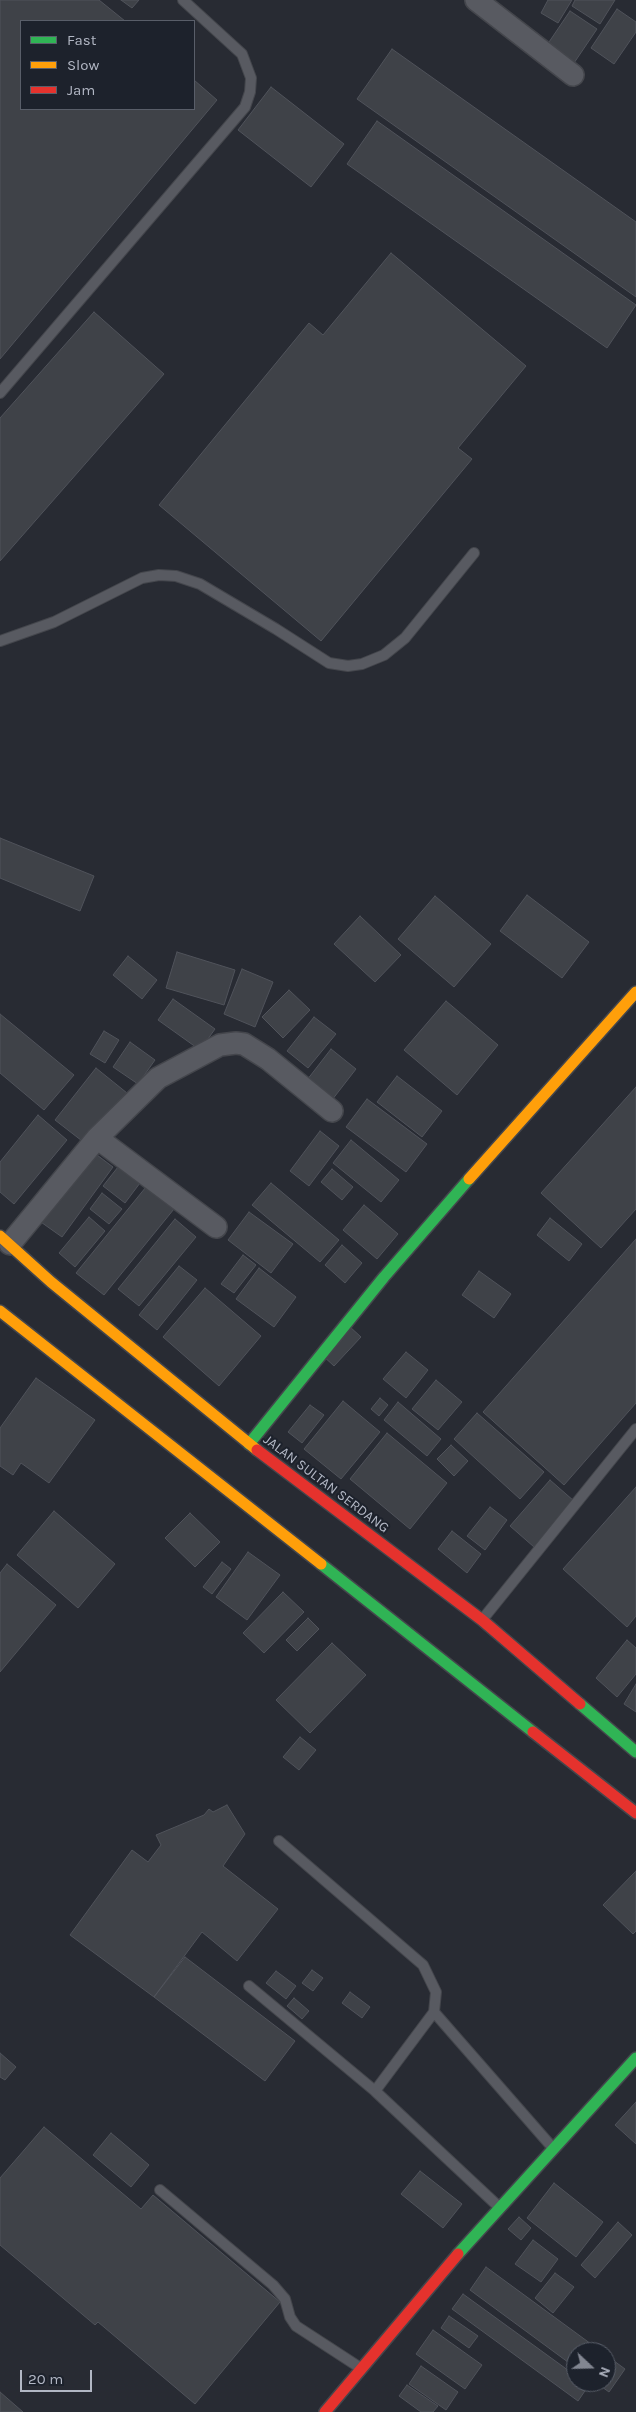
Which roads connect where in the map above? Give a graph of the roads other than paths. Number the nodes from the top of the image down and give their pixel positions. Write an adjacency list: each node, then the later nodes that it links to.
1 (183, 0): 4 (lane)
2 (476, 0): 3 (street)
3 (573, 75)
4 (0, 393)
5 (474, 553): 6 (lane)
6 (0, 641)
7 (636, 992): 14 (main road)
8 (332, 1111): 9 (street)
9 (97, 1138): 10 (street); 11 (street)
10 (216, 1227)
11 (5, 1240): 14 (main road, JALAN SULTAN SERDANG)
12 (0, 1311): 17 (main road)
13 (636, 1429): 15 (lane)
14 (249, 1444): 15 (main road, JALAN SULTAN SERDANG)
15 (482, 1620): 16 (main road, JALAN SULTAN SERDANG)
16 (636, 1752)
17 (636, 1813)
18 (279, 1841): 20 (lane)
19 (249, 1986): 22 (lane)
20 (434, 2012): 22 (lane); 23 (lane)
21 (636, 2058): 23 (main road)
22 (375, 2091): 25 (lane)
23 (553, 2148): 25 (main road)
24 (160, 2190): 26 (lane)
25 (499, 2207): 26 (main road)
26 (360, 2368): 27 (main road)
27 (325, 2412)

